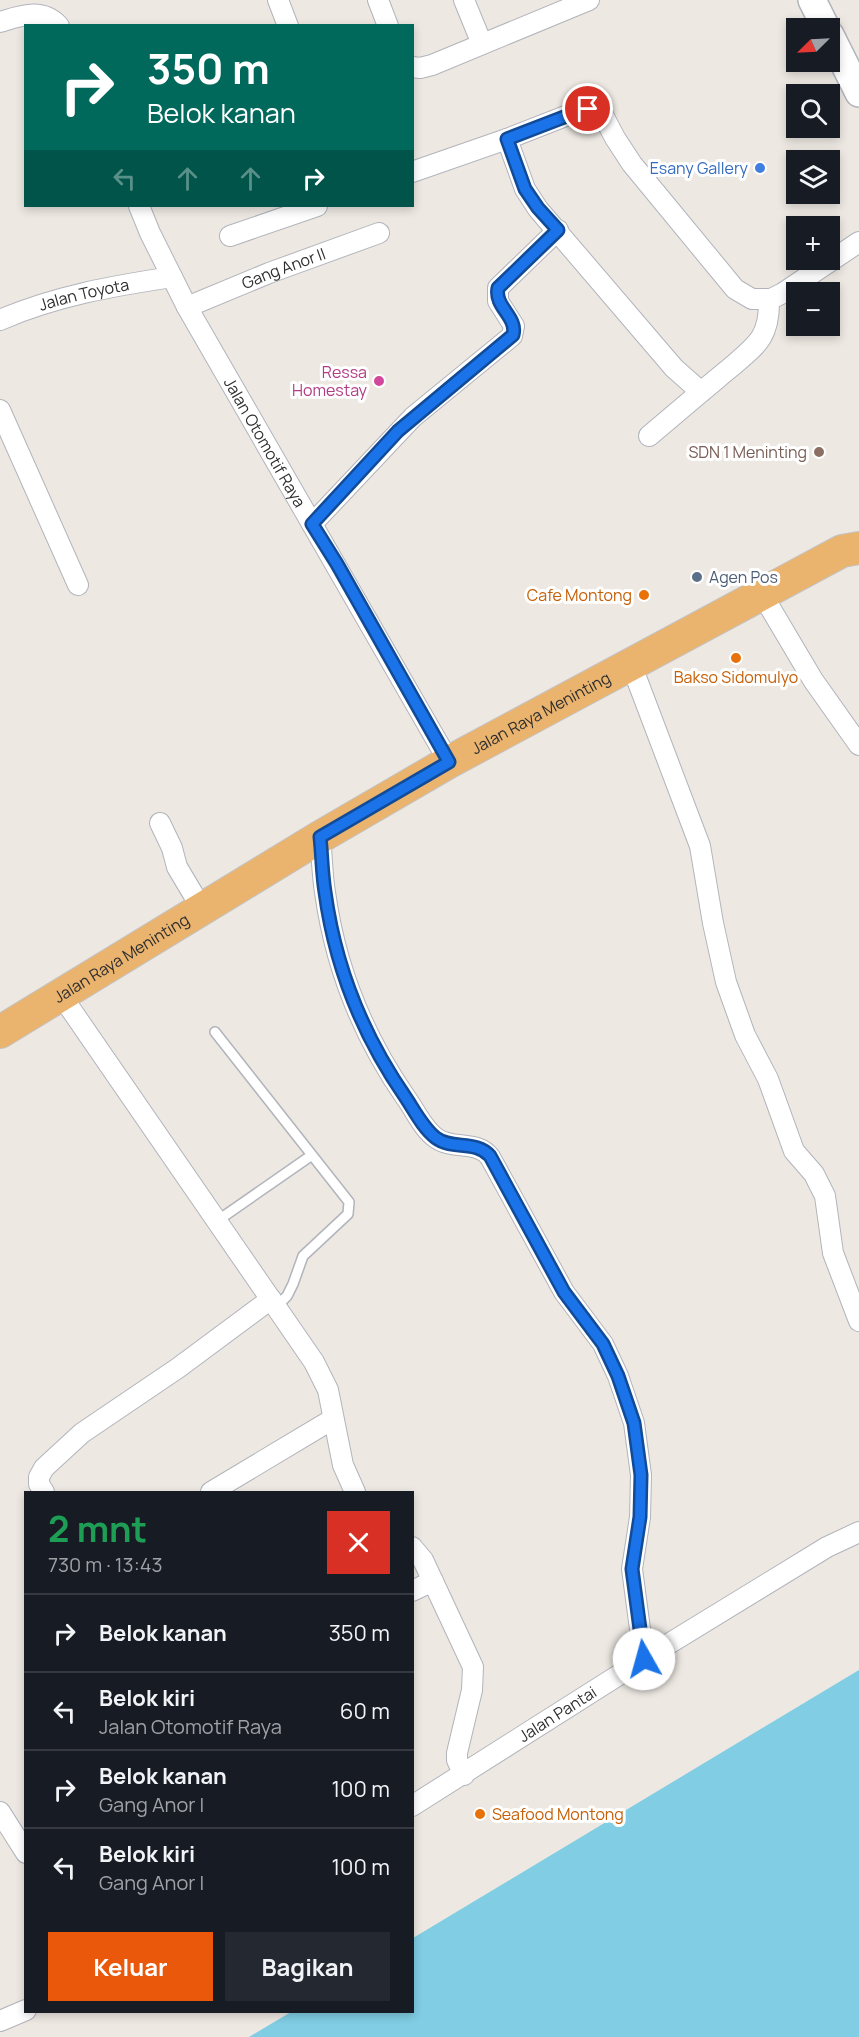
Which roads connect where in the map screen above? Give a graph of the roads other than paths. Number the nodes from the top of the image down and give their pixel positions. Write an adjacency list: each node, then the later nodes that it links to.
1 (278, 0): 9 (street)
2 (378, 0): 10 (street)
3 (464, 0): 11 (street)
4 (589, 0): 11 (street)
5 (812, 0): 6 (main road)
6 (821, 18)
7 (0, 22): 8 (street)
8 (56, 24)
9 (287, 24)
10 (387, 24)
11 (482, 44): 13 (street)
12 (840, 54): 14 (main road)
13 (414, 67)
14 (859, 93)
15 (507, 139): 16 (street); 19 (street); 24 (street)
16 (414, 171)
17 (139, 207): 23 (street, Jalan Otomotif Raya)
18 (314, 207): 21 (street)
19 (558, 230): 27 (street); 30 (street)
20 (379, 233): 25 (street, Gang Anor II)
21 (230, 236)
22 (859, 242): 24 (street)
23 (172, 278): 25 (street, Jalan Otomotif Raya); 26 (street, Jalan Toyota)
24 (769, 299): 27 (street)
25 (187, 307): 30 (street, Jalan Otomotif Raya)
26 (0, 320)
27 (701, 392): 29 (street)
28 (0, 410): 32 (street)
29 (649, 436)
30 (312, 524): 36 (street, Jalan Otomotif Raya)
31 (853, 544): 33 (highway, Jalan Raya Meninting)
32 (78, 585)
33 (762, 594): 34 (highway, Jalan Raya Meninting); 35 (street)
34 (631, 664): 36 (highway, Jalan Raya Meninting); 46 (street)
35 (859, 744)
36 (449, 762): 38 (highway, Jalan Raya Meninting)
37 (160, 823): 39 (street)
38 (320, 837): 39 (highway, Jalan Raya Meninting); 55 (street)
39 (202, 909): 40 (highway, Jalan Raya Meninting)
40 (61, 995): 41 (highway, Jalan Raya Meninting); 44 (street)
41 (0, 1032)
42 (215, 1032): 43 (lane)
43 (312, 1155): 44 (lane); 45 (lane)
44 (217, 1221): 45 (street)
45 (274, 1303): 47 (street); 48 (street)
46 (859, 1321)
47 (333, 1419): 49 (street); 50 (street)
48 (43, 1491)
49 (214, 1491)
50 (355, 1491)
51 (859, 1532): 55 (street, Jalan Pantai)
52 (414, 1549): 53 (street)
53 (433, 1581): 54 (street); 56 (street)
54 (414, 1590)
55 (644, 1659): 56 (street, Jalan Pantai)
56 (464, 1775): 57 (street, Jalan Pantai)
57 (414, 1805)
58 (0, 1812): 59 (street)
59 (24, 1850)
60 (24, 2011): 61 (street)
61 (0, 2021)

